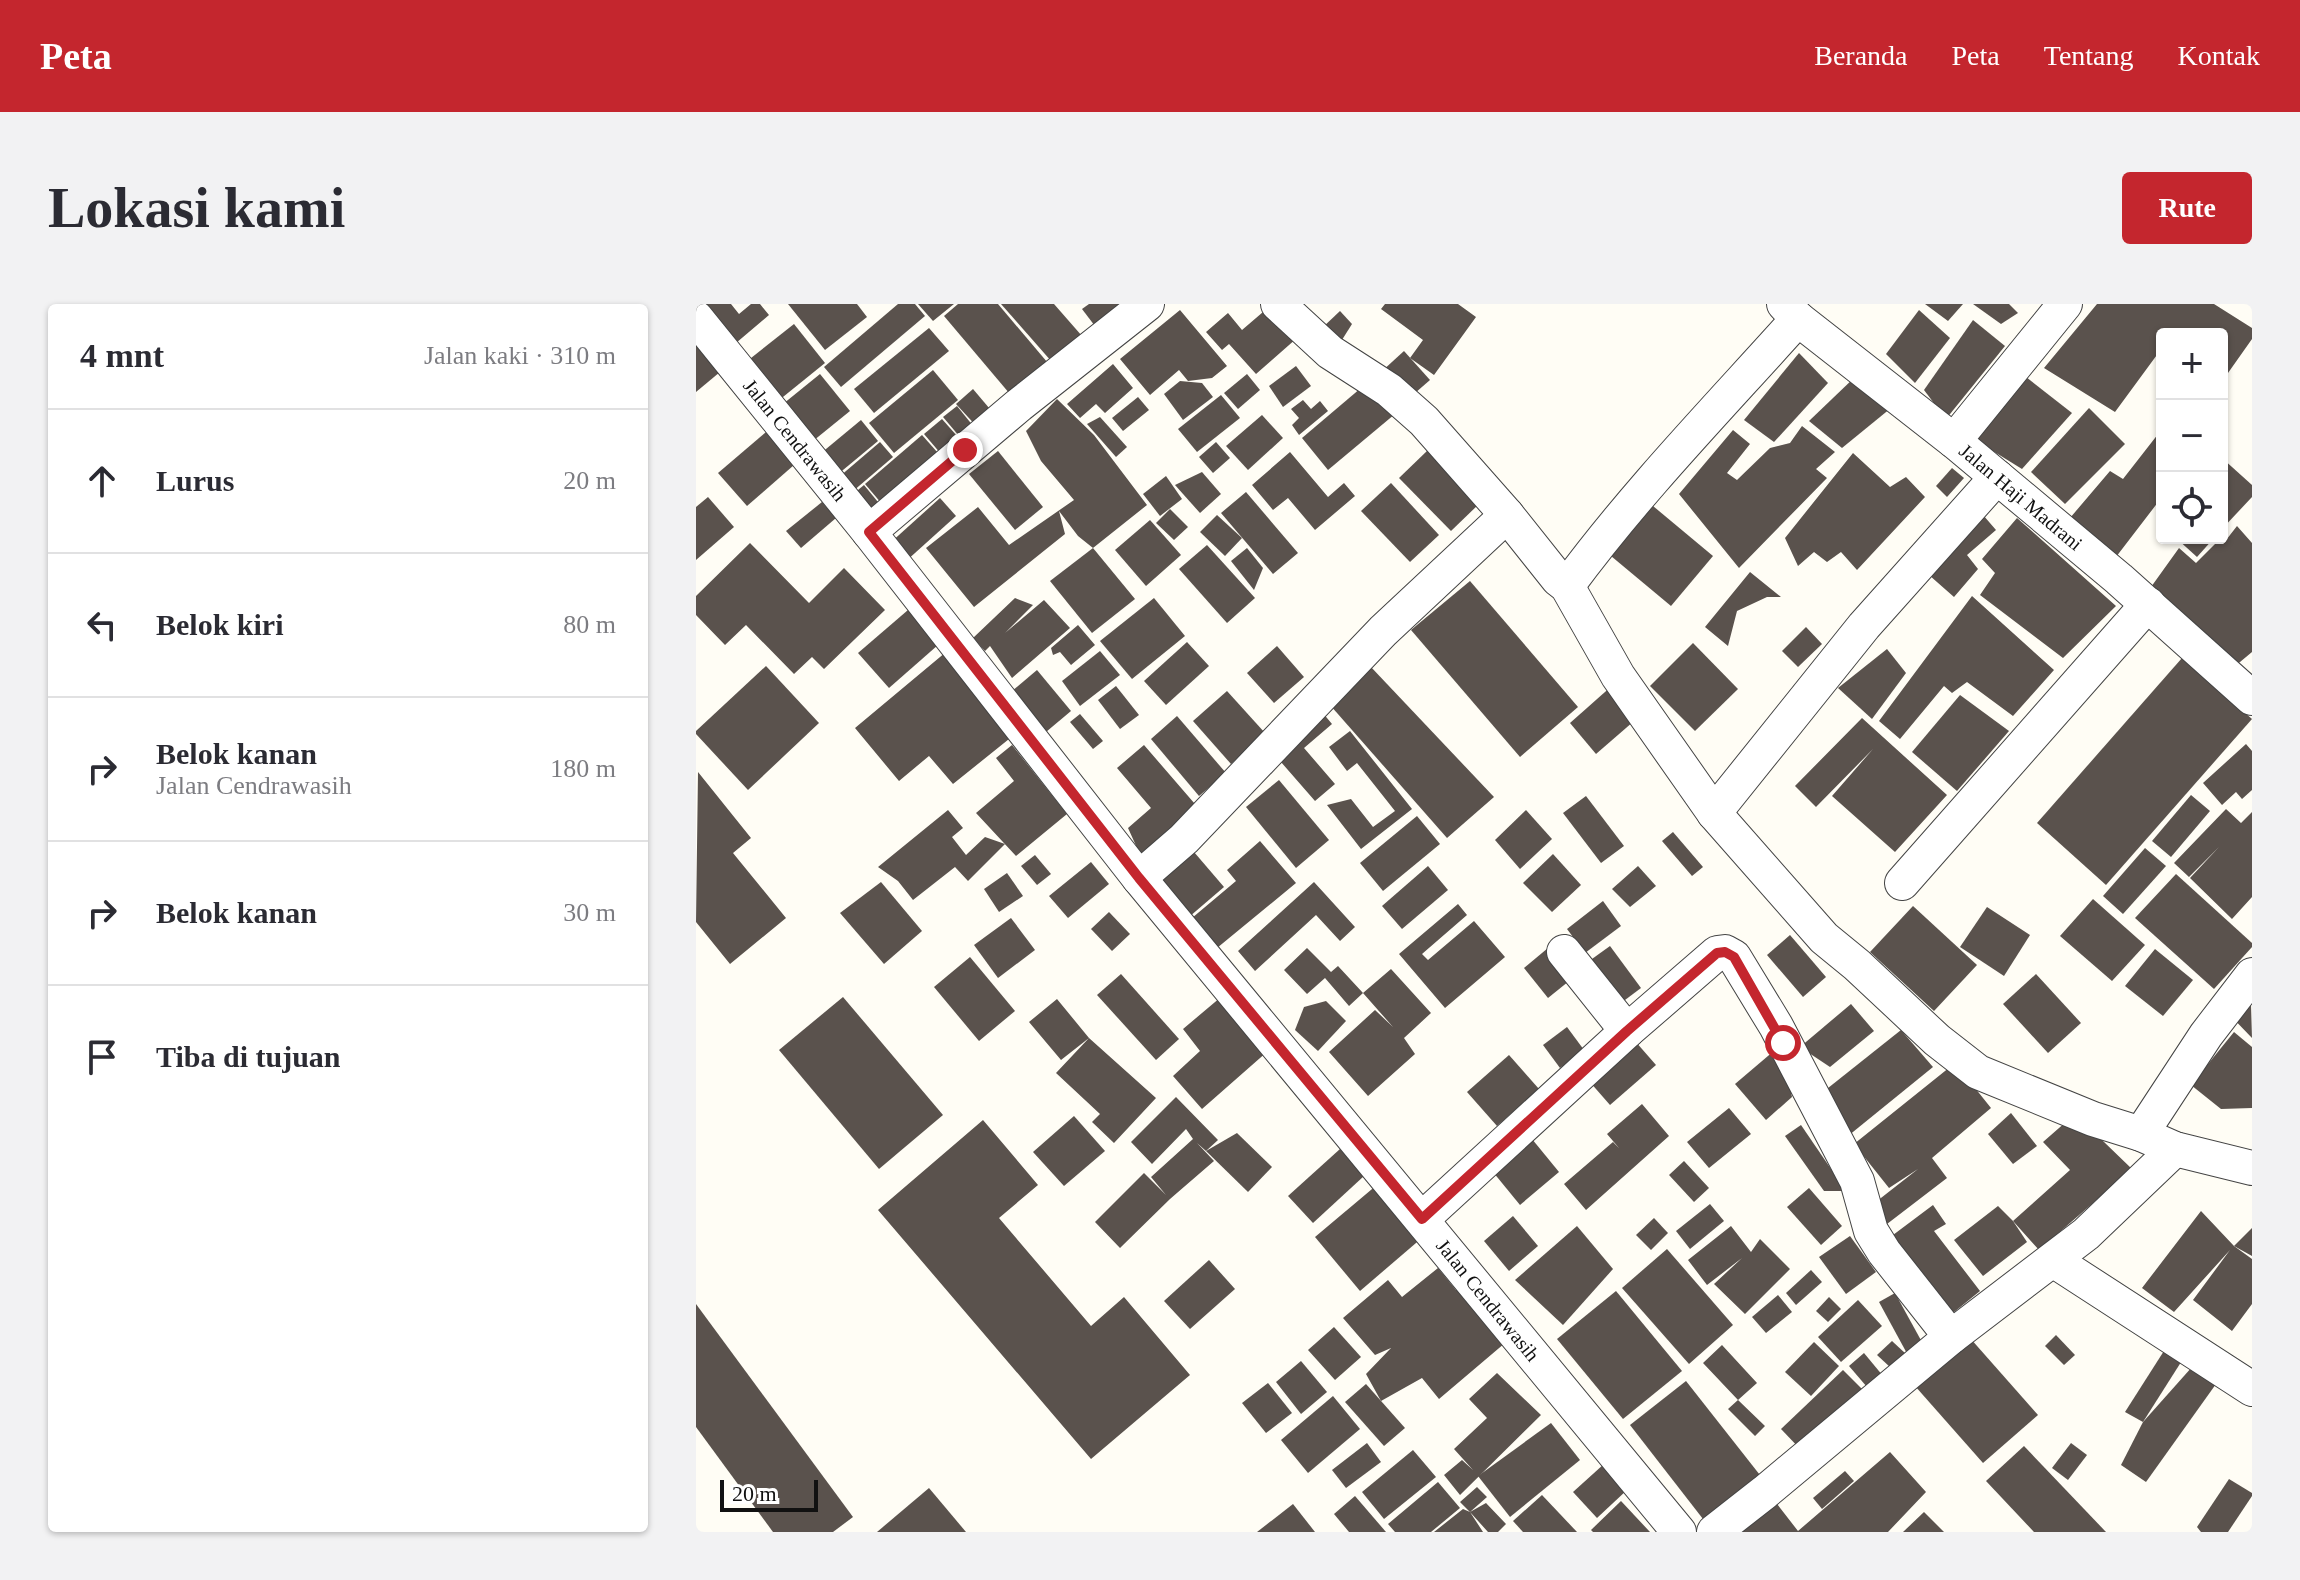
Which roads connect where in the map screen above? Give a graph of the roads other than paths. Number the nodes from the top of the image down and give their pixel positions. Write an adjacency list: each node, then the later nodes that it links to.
1 (1147, 304): 9 (street)
2 (1278, 304): 8 (street)
3 (2065, 304): 6 (street)
4 (1791, 312): 6 (street, Jalan Haji Madrani); 10 (street)
5 (696, 318): 9 (street, Jalan Cendrawasih)
6 (1954, 441): 7 (street, Jalan Haji Madrani)
7 (1997, 477): 11 (street, Jalan Haji Madrani); 13 (street)
8 (1507, 515): 10 (street); 14 (street)
9 (869, 532): 14 (street, Jalan Cendrawasih)
10 (1567, 586): 13 (street)
11 (2148, 604): 12 (street, Jalan Haji Madrani); 15 (street)
12 (2248, 687)
13 (1714, 813): 19 (street)
14 (1139, 878): 22 (street, Jalan Cendrawasih)
15 (1902, 883)
16 (1564, 952): 18 (street)
17 (2252, 975): 19 (street)
18 (1627, 1031): 22 (street); 24 (street)
19 (2141, 1134): 20 (street)
20 (2175, 1149): 21 (street); 23 (street)
21 (2252, 1168)
22 (1422, 1219): 26 (street, Jalan Cendrawasih)
23 (2053, 1260): 24 (street); 25 (street)
24 (1951, 1337): 27 (street)
25 (2252, 1389)
26 (1679, 1532)
27 (1714, 1532)

